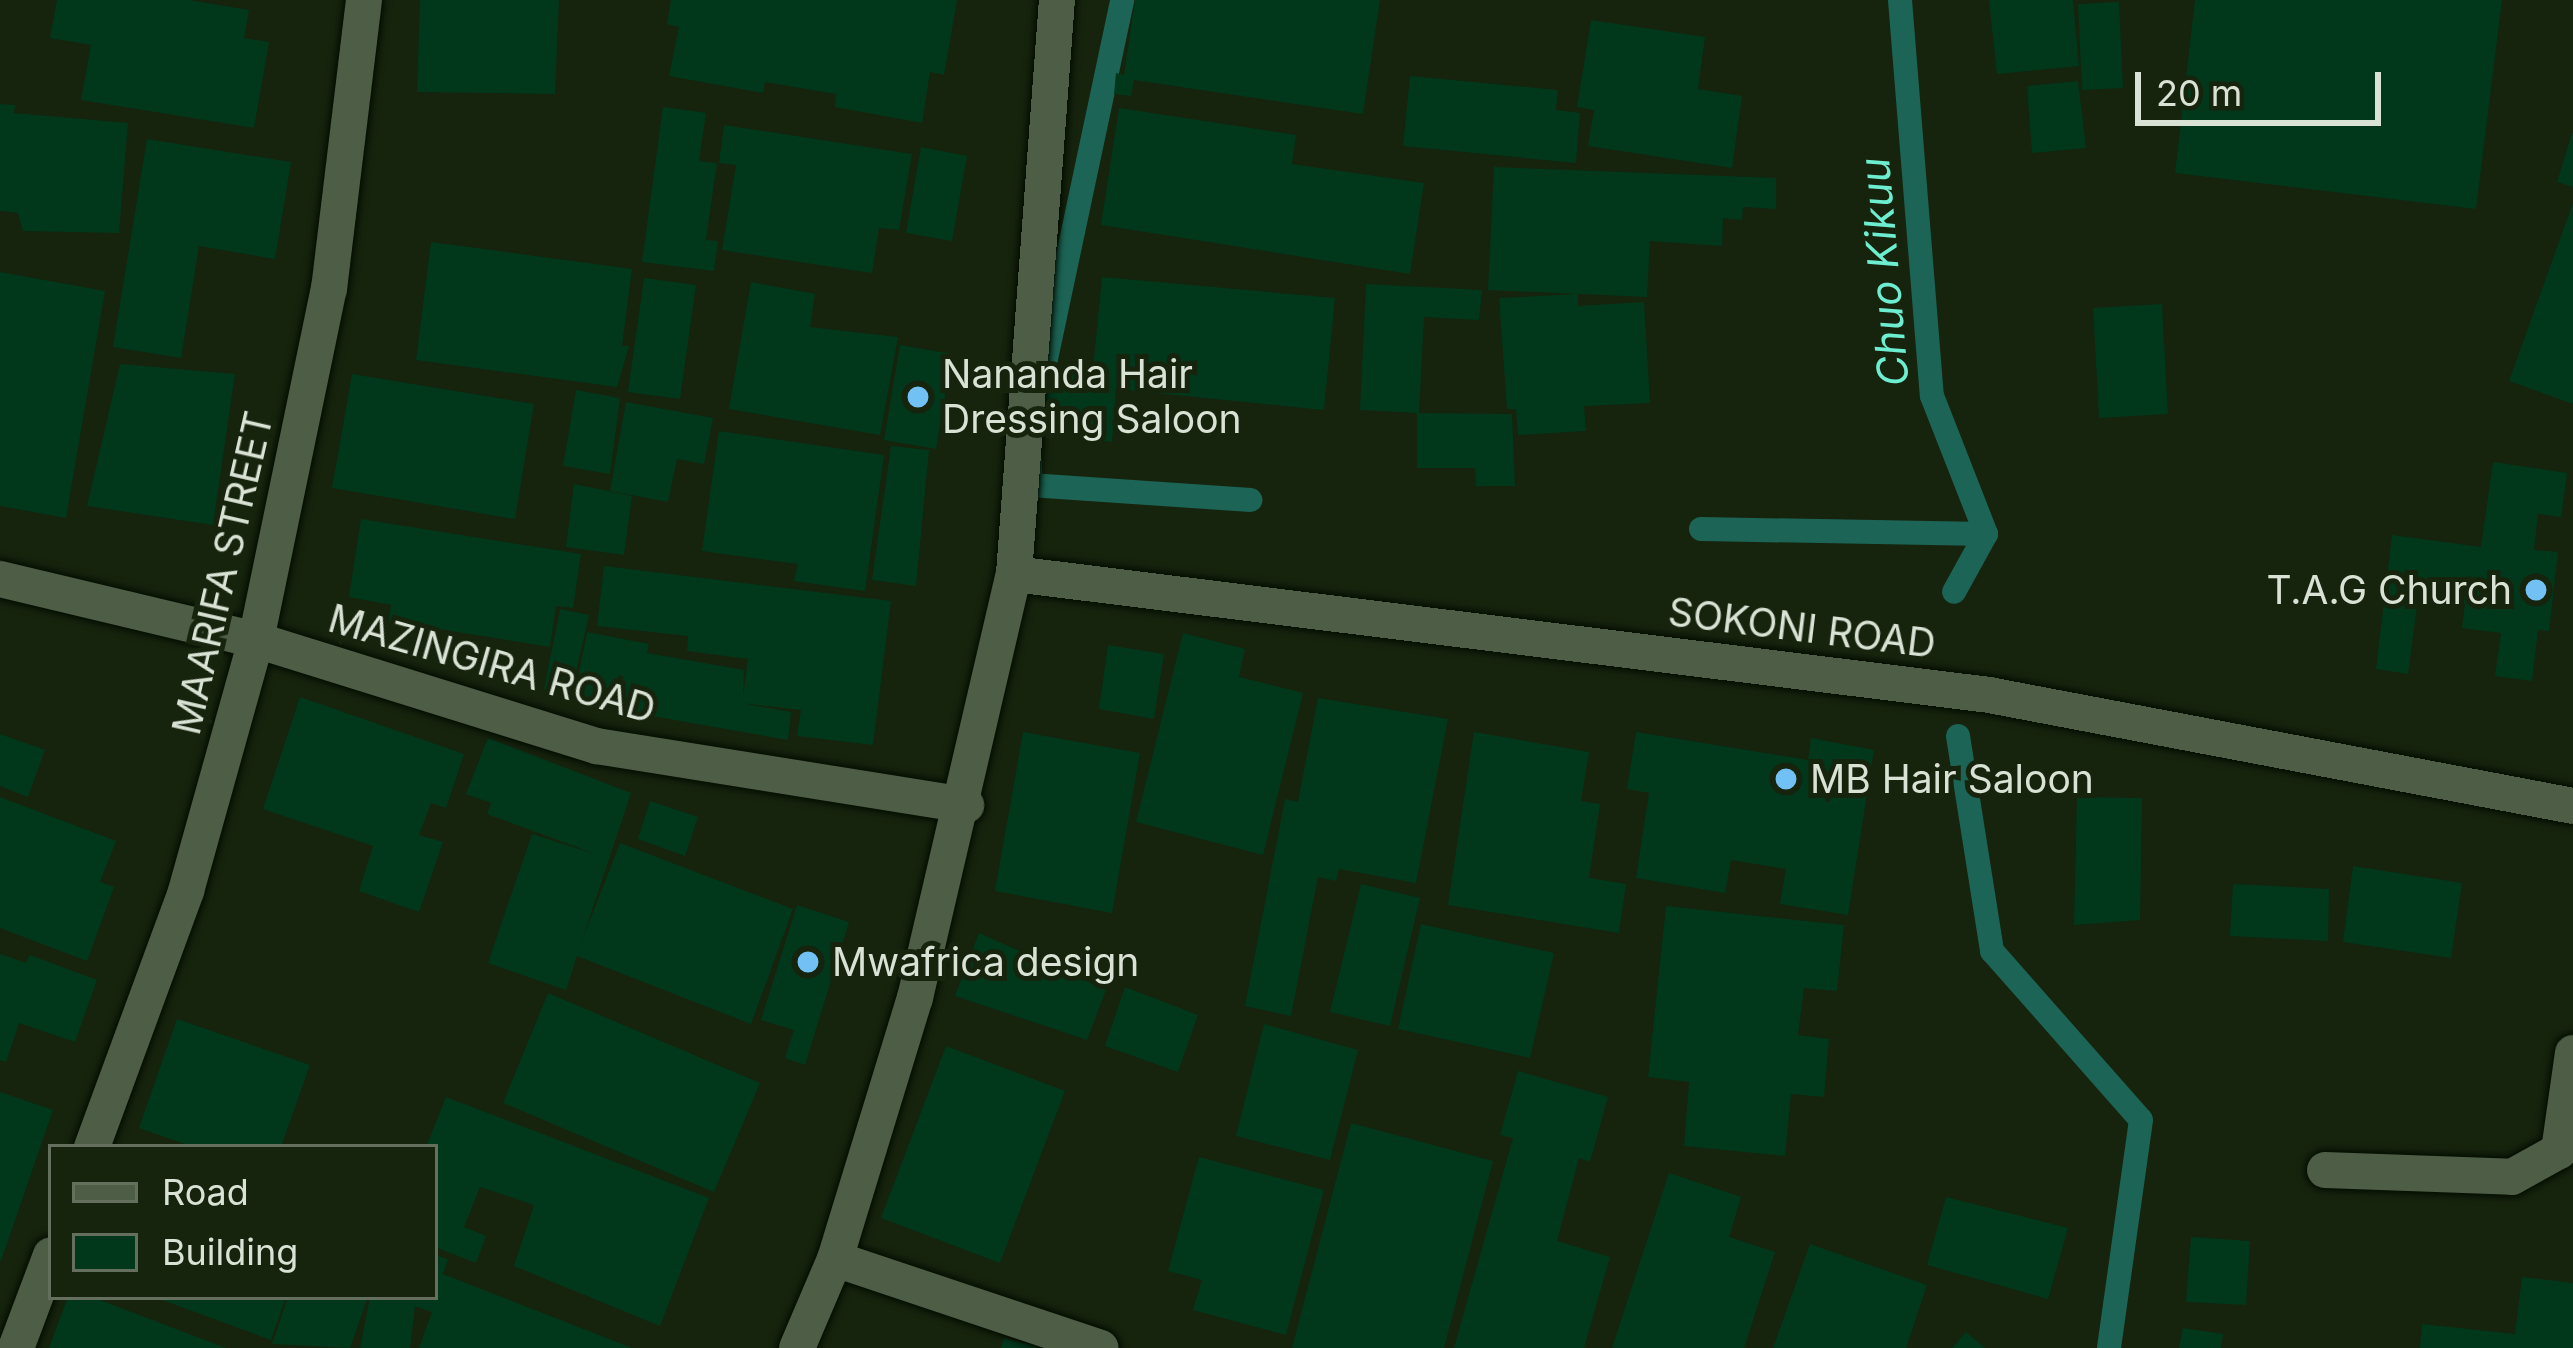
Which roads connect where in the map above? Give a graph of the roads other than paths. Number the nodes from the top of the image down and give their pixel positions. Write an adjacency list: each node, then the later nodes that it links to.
1 (364, 0): 5 (street, MAARIFA STREET)
2 (1057, 0): 3 (street)
3 (1014, 574): 6 (street); 7 (street, SOKONI ROAD)
4 (0, 579): 5 (street, MAZINGIRA ROAD)
5 (256, 640): 6 (street, MAZINGIRA ROAD); 9 (street, MAARIFA STREET)
6 (966, 805): 11 (street)
7 (2573, 806)
8 (2573, 1052): 10 (street)
9 (93, 1144)
10 (2325, 1170)
11 (835, 1259): 14 (street); 15 (street)
12 (48, 1264): 13 (street)
13 (16, 1348)
14 (796, 1348)
15 (1101, 1348)

